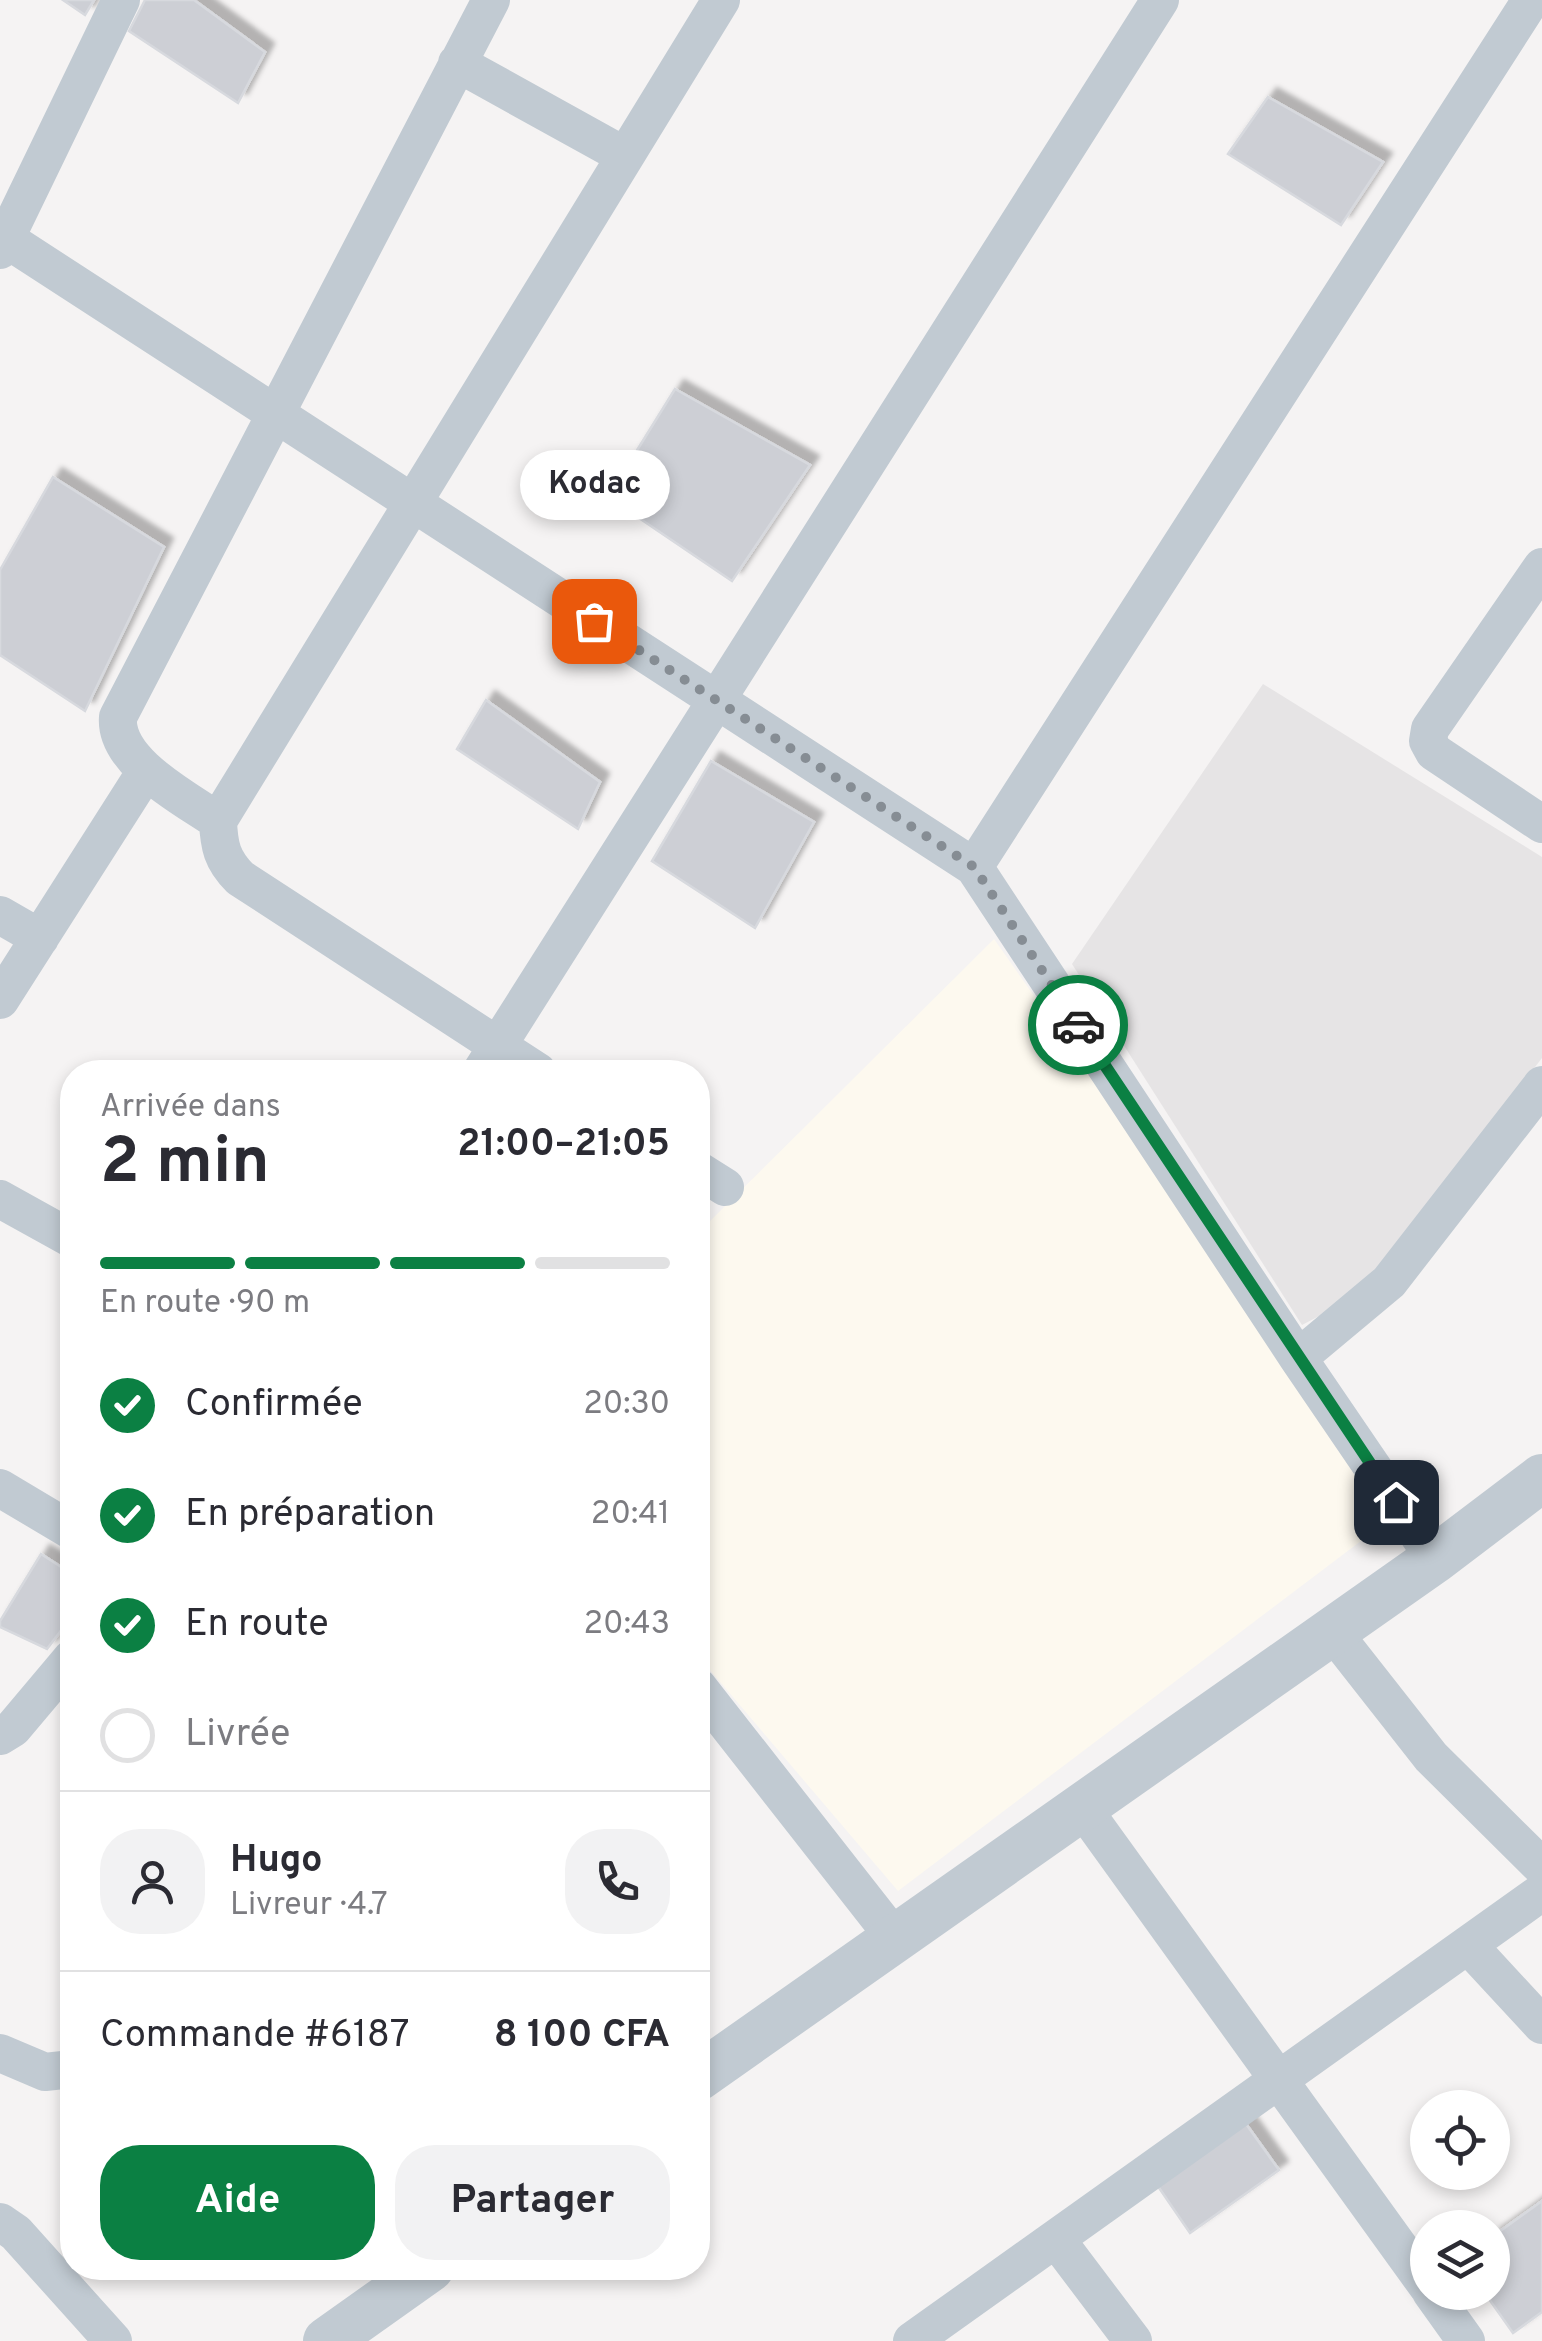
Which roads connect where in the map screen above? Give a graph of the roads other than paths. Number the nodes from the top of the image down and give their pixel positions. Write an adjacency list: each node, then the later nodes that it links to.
1 (121, 0): 8 (street)
2 (491, 0): 6 (street)
3 (720, 0): 7 (street)
4 (1160, 0): 12 (street)
5 (1531, 0): 16 (street)
6 (457, 63): 7 (street); 9 (street)
7 (624, 156): 10 (street)
8 (2, 241): 9 (street)
9 (274, 414): 10 (street); 13 (street)
10 (411, 502): 12 (street); 14 (street)
11 (1542, 567): 15 (street)
12 (716, 700): 16 (street); 20 (street)
13 (146, 770): 14 (street); 18 (street)
14 (218, 821): 20 (street)
15 (1542, 824)
16 (974, 867): 24 (street)
17 (0, 915): 18 (street)
18 (40, 938): 19 (street)
19 (0, 1000)
20 (489, 1060)
21 (1542, 1084): 24 (street)
22 (0, 1199): 23 (street)
23 (60, 1232)
24 (1298, 1358): 28 (street)
25 (1542, 1478): 28 (street)
26 (0, 1488): 27 (street)
27 (60, 1524)
28 (1435, 1559): 29 (street)
29 (1332, 1631): 33 (street); 34 (street)
30 (60, 1672): 32 (street)
31 (710, 1702): 36 (street)
32 (0, 1736)
33 (1081, 1806): 36 (street); 42 (street)
34 (1542, 1868)
35 (1542, 1892): 37 (street)
36 (894, 1936): 40 (street)
37 (1468, 1945): 38 (street); 42 (street)
38 (1542, 2025)
39 (0, 2053): 41 (street)
40 (710, 2069)
41 (60, 2070)
42 (1279, 2080): 44 (street); 45 (street)
43 (0, 2222): 48 (street)
44 (1056, 2239): 50 (street); 51 (street)
45 (1410, 2263)
46 (397, 2280): 49 (street)
47 (1444, 2310): 52 (street)
48 (113, 2341)
49 (327, 2341)
50 (912, 2341)
51 (1132, 2341)
52 (1466, 2341)

